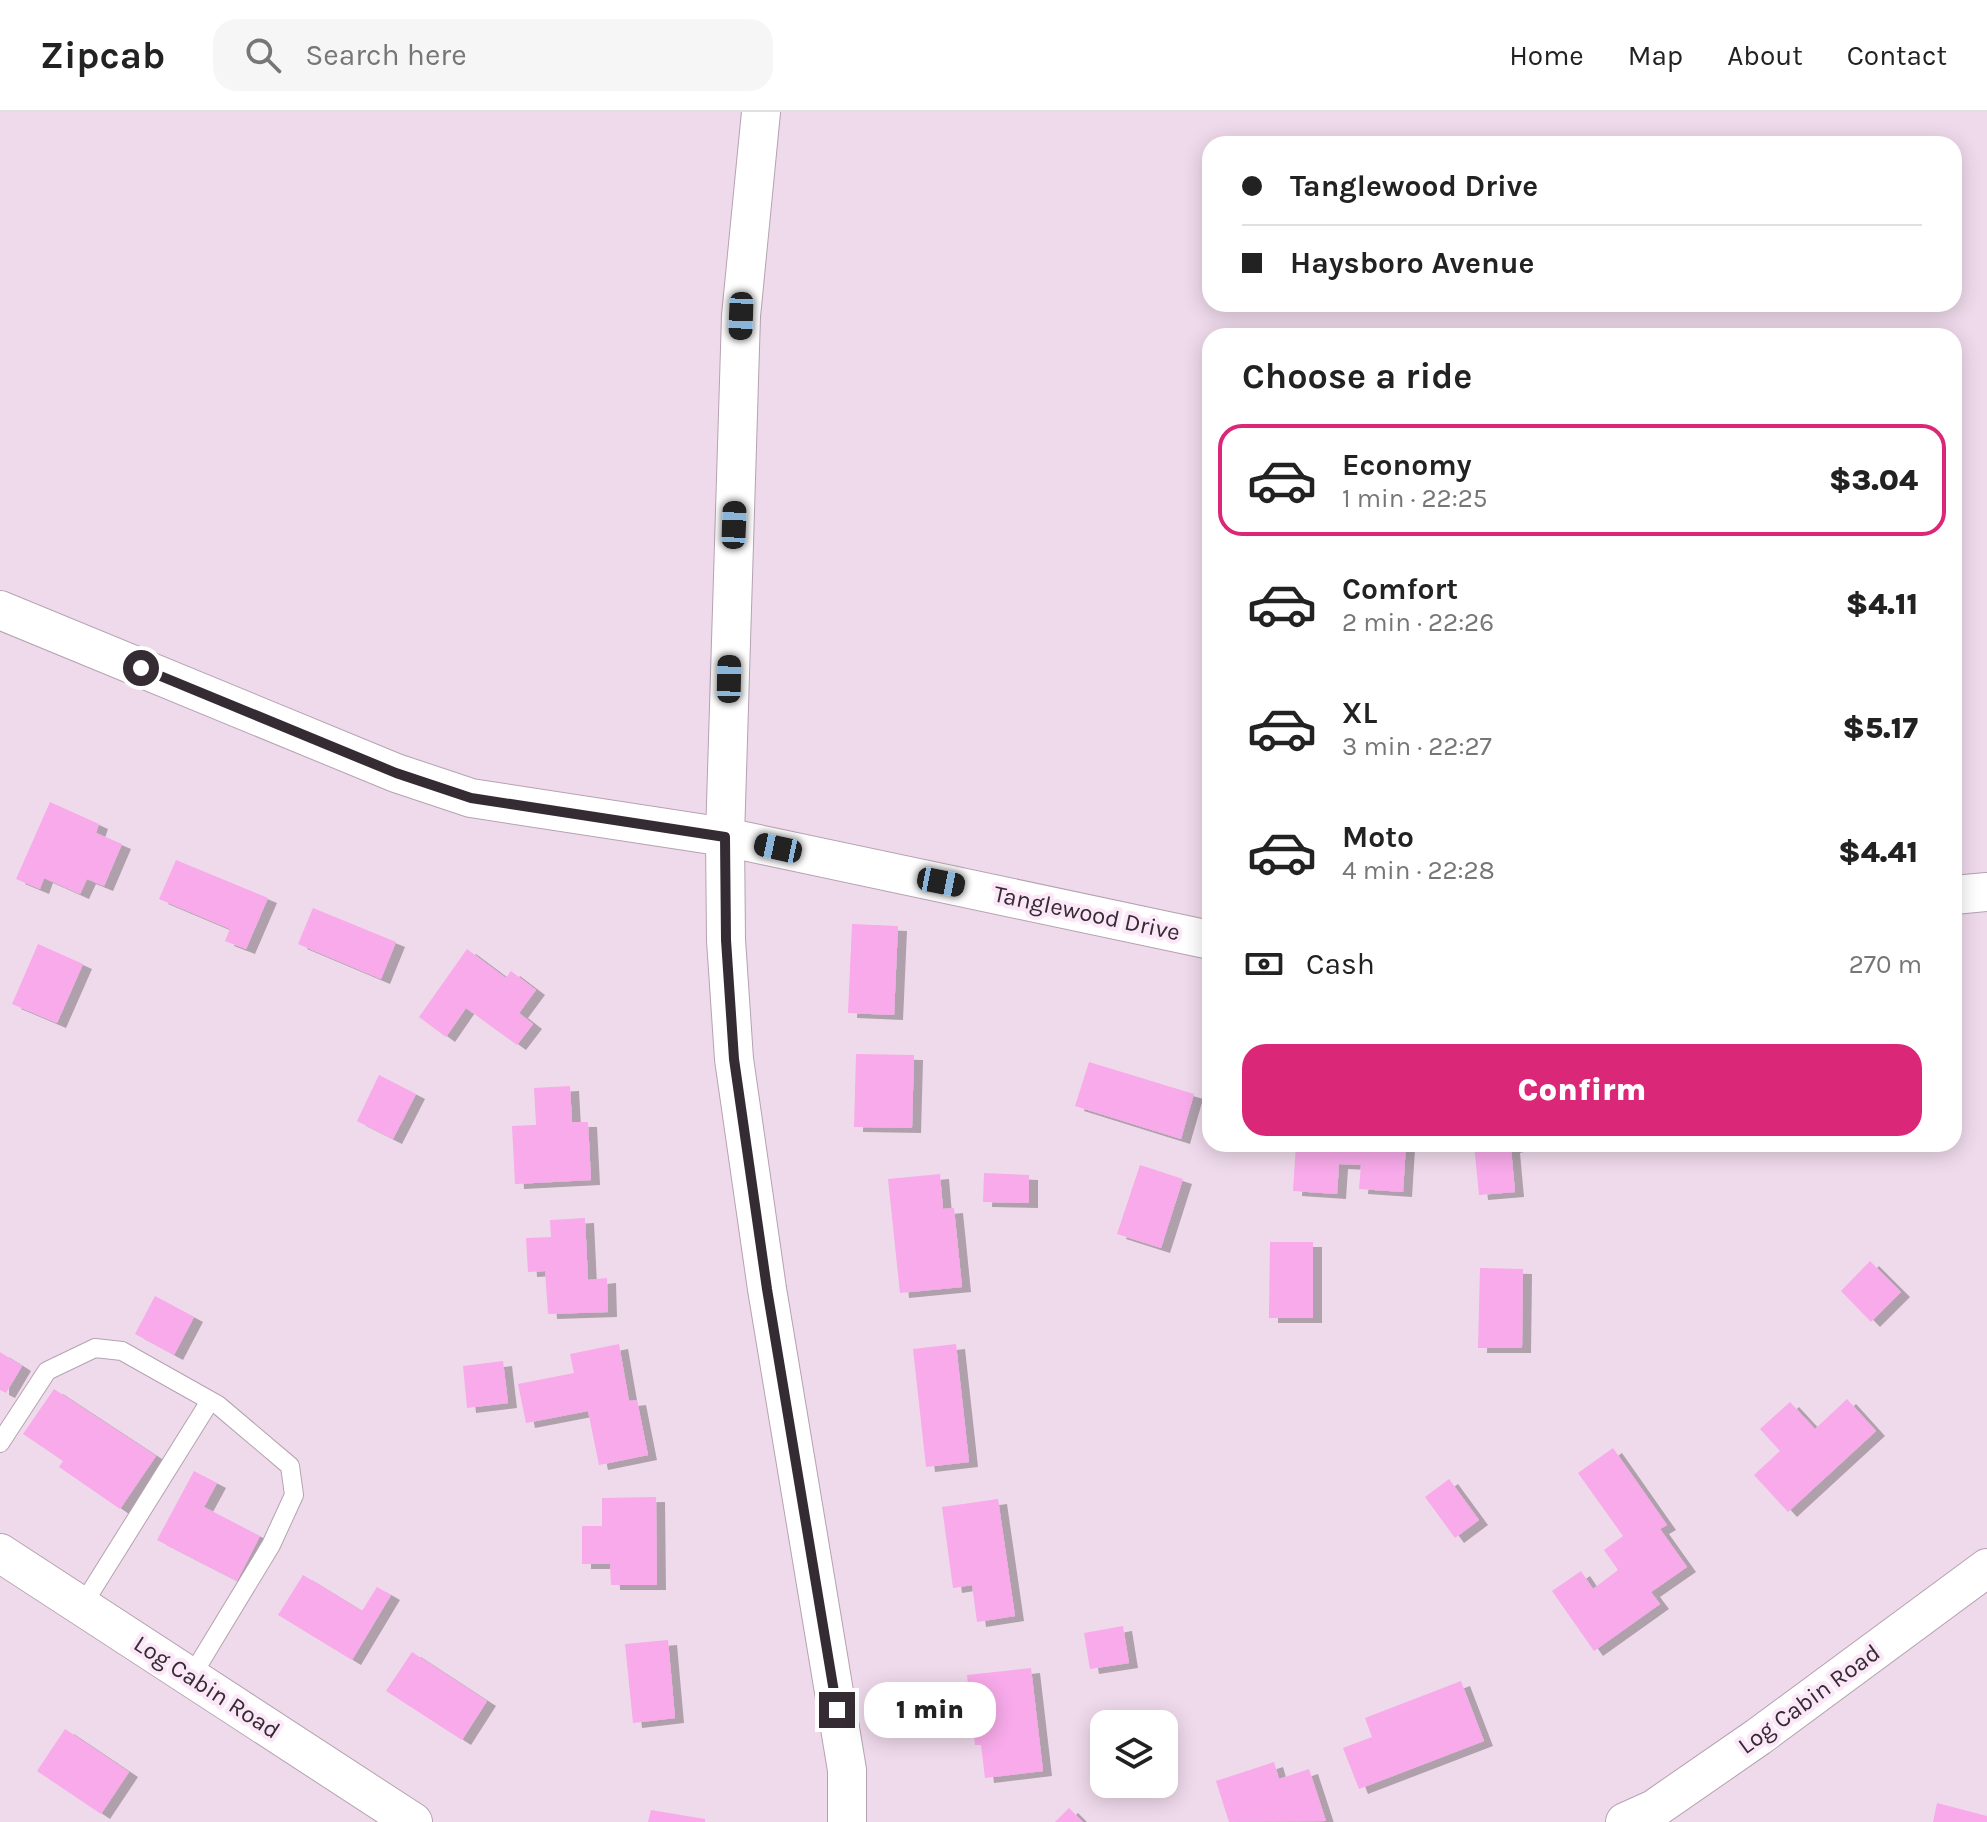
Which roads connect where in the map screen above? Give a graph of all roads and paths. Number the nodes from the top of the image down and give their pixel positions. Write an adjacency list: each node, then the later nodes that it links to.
1 (761, 112): 3 (street)
2 (0, 610): 3 (street, Tanglewood Drive)
3 (725, 837): 6 (street, Tanglewood Drive); 15 (street)
4 (1987, 892): 5 (street)
5 (1962, 894)
6 (1202, 938)
7 (210, 1401): 8 (lane); 11 (lane); 12 (lane)
8 (0, 1443)
9 (0, 1553): 11 (street, Log Cabin Road)
10 (1987, 1568): 13 (street, Log Cabin Road)
11 (82, 1606): 12 (street, Log Cabin Road)
12 (191, 1677): 14 (street, Log Cabin Road)
13 (1647, 1818)
14 (413, 1822)
15 (847, 1822)

